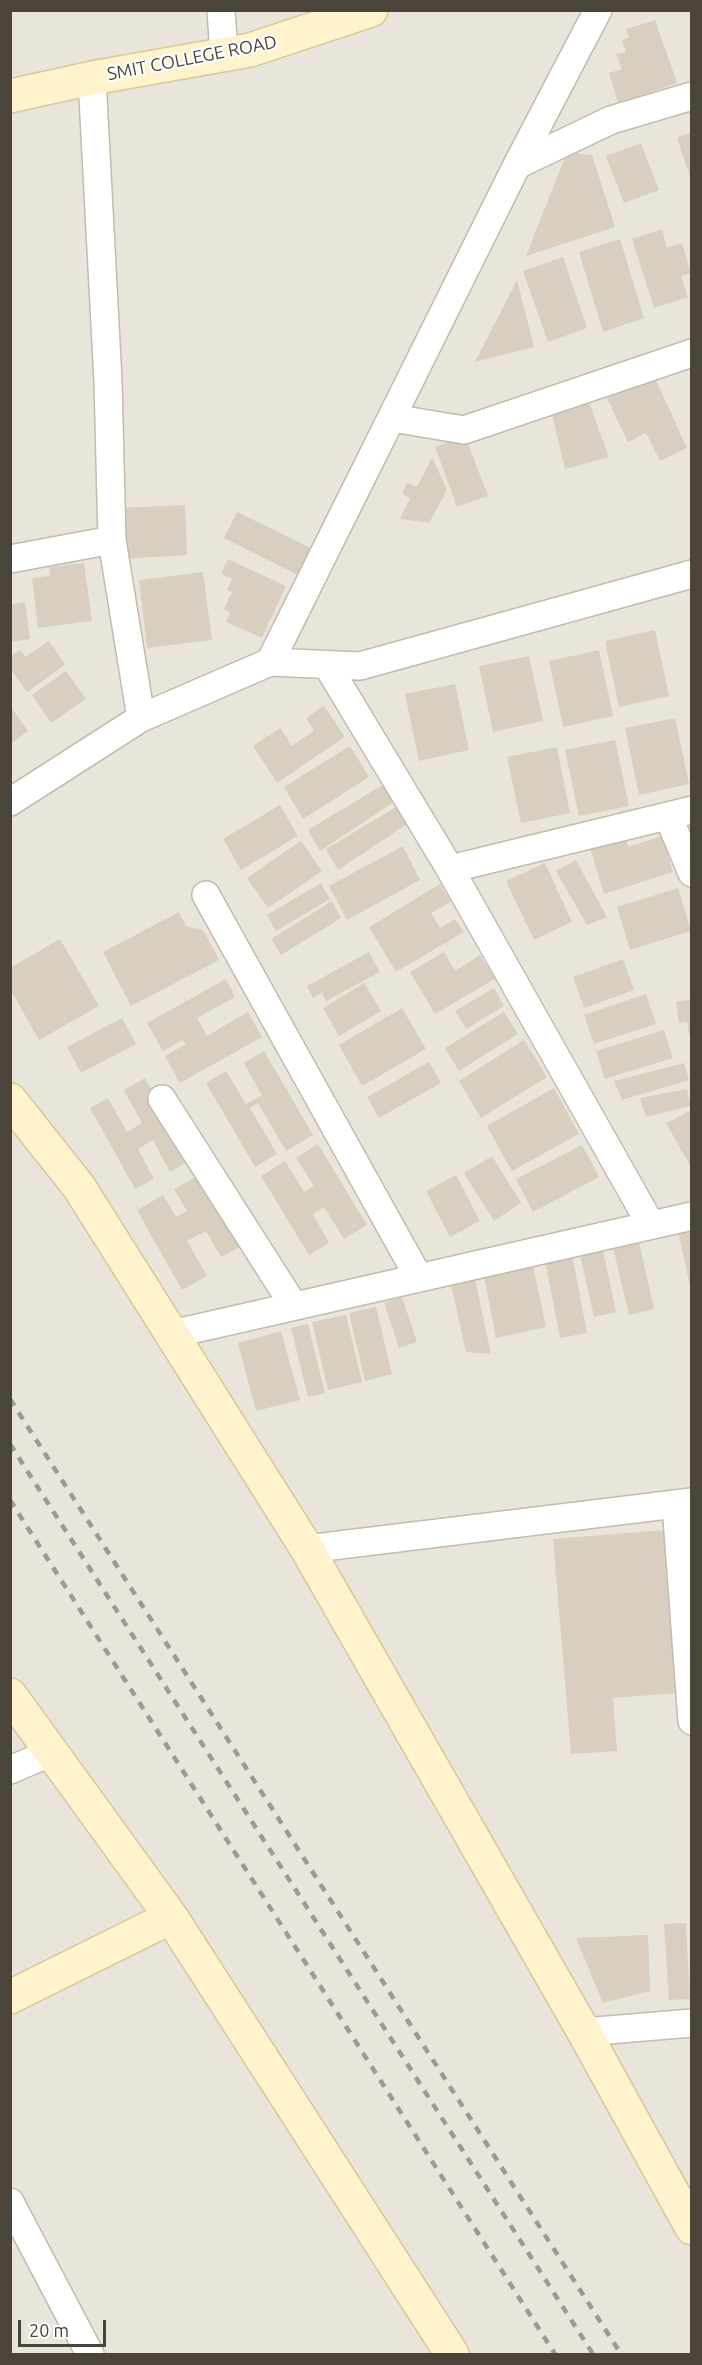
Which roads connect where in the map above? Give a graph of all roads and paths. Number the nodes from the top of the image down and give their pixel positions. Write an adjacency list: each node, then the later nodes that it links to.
1 (221, 10): 4 (street)
2 (371, 10): 4 (main road, SMIT COLLEGE ROAD)
3 (598, 10): 8 (street)
4 (224, 54): 5 (main road, SMIT COLLEGE ROAD)
5 (92, 78): 6 (main road, SMIT COLLEGE ROAD); 11 (street)
6 (10, 96)
7 (692, 96): 8 (street)
8 (517, 165): 10 (street)
9 (692, 353): 10 (street)
10 (392, 418): 14 (street)
11 (112, 540): 12 (street); 16 (street)
12 (10, 559)
13 (692, 574): 15 (street)
14 (270, 663): 15 (street); 16 (street)
15 (327, 665): 19 (street)
16 (141, 718): 17 (street)
17 (10, 802)
18 (680, 813): 19 (street); 20 (street)
19 (450, 869): 25 (street)
20 (692, 873)
21 (206, 895): 26 (street)
22 (10, 1100): 28 (main road)
23 (162, 1100): 27 (street)
24 (692, 1216): 25 (street)
25 (651, 1225): 26 (street)
26 (419, 1278): 27 (street)
27 (294, 1306): 28 (street)
28 (171, 1334): 30 (main road)
29 (684, 1503): 30 (street); 32 (street)
30 (307, 1549): 38 (main road)
31 (10, 1695): 33 (main road)
32 (692, 1721)
33 (52, 1752): 34 (street); 35 (main road)
34 (10, 1770)
35 (171, 1917): 36 (main road); 42 (main road)
36 (10, 1997)
37 (692, 2023): 38 (street)
38 (584, 2032): 40 (main road)
39 (10, 2202): 41 (street)
40 (692, 2228)
41 (90, 2355)
42 (452, 2355)

